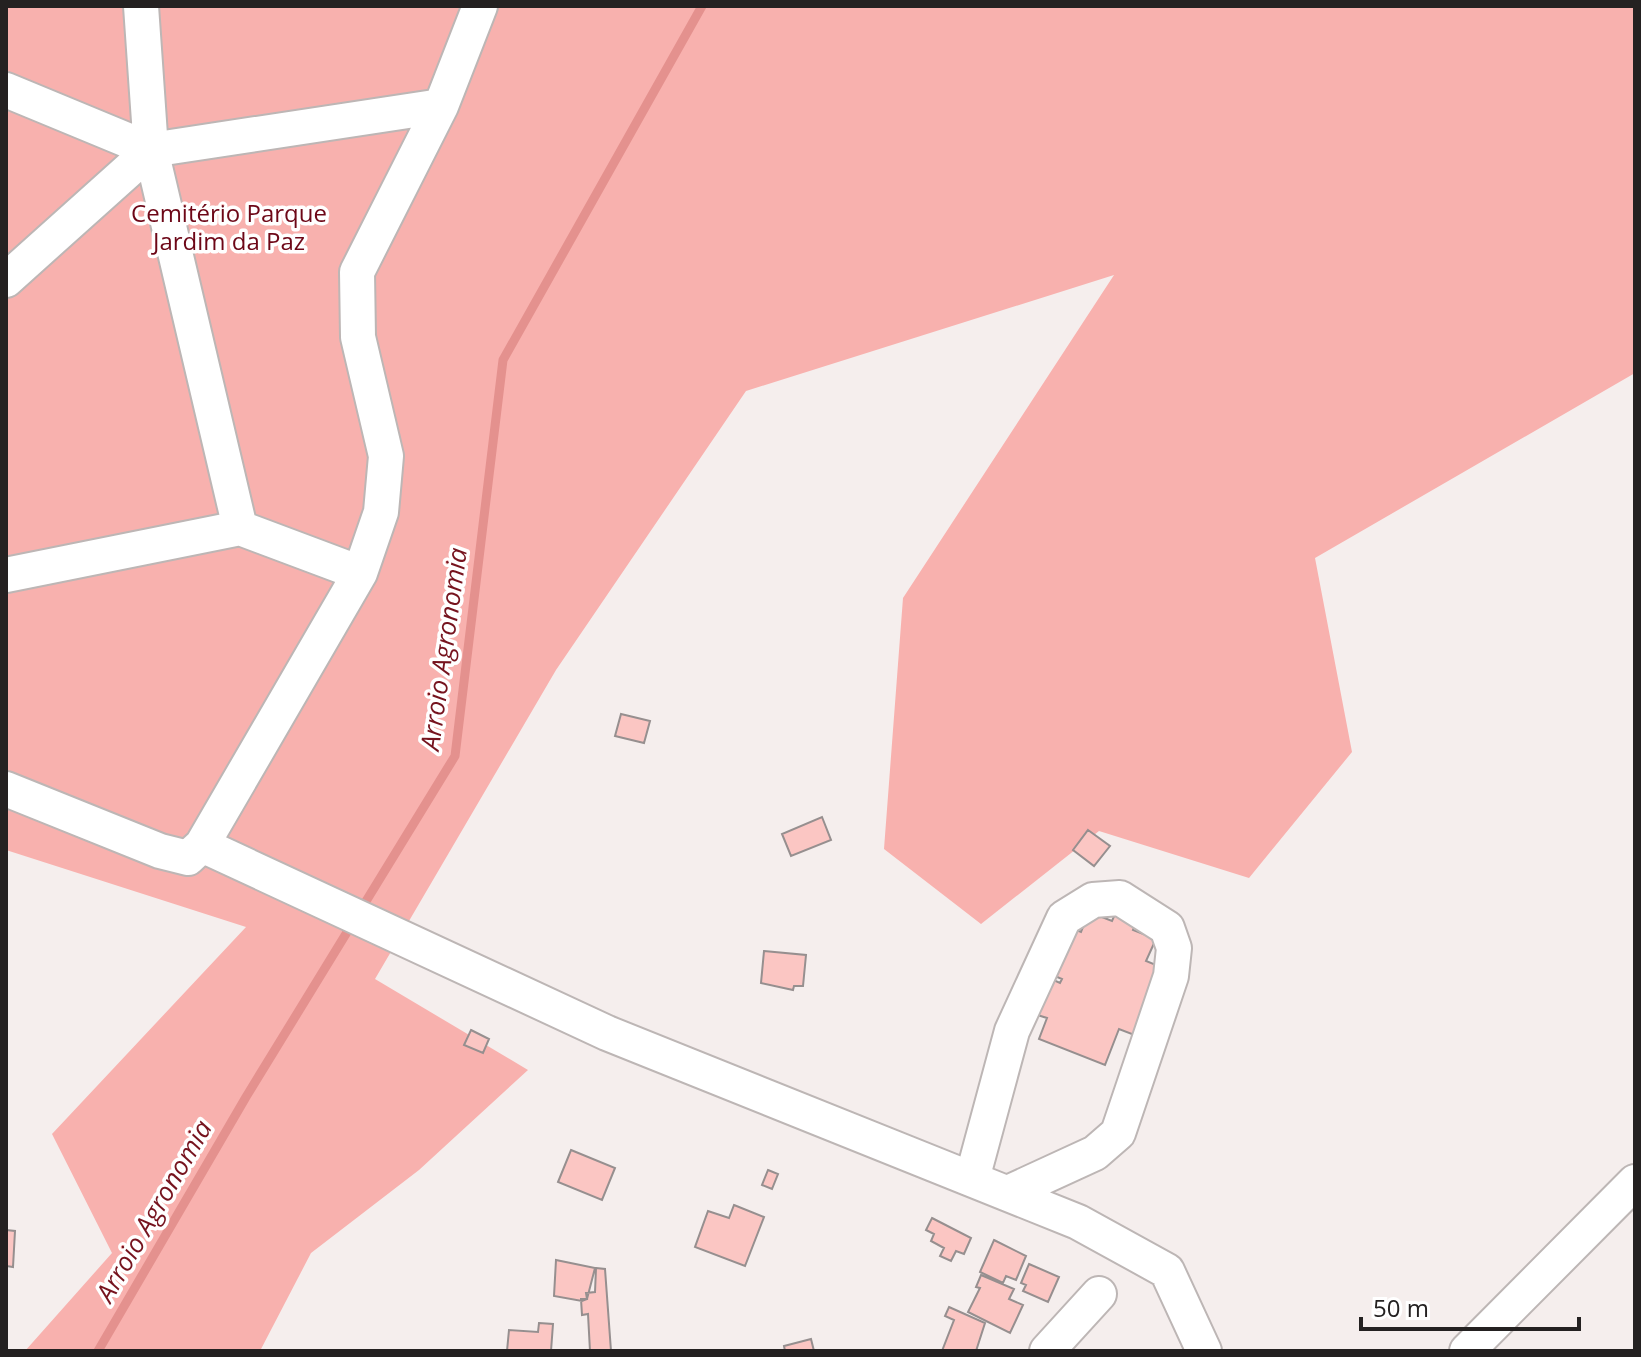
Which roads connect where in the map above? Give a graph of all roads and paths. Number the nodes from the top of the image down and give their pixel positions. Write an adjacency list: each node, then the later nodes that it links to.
1 (141, 6): 5 (street)
2 (480, 6): 4 (street)
3 (6, 90): 5 (street)
4 (441, 106): 5 (street); 8 (street)
5 (151, 150): 6 (street); 7 (street)
6 (6, 280)
7 (240, 528): 8 (street); 9 (street)
8 (360, 573): 11 (street)
9 (6, 575)
10 (6, 789): 11 (street)
11 (202, 845): 12 (street)
12 (972, 1179): 14 (street); 14 (street)
13 (1635, 1182): 18 (street)
14 (1008, 1193): 17 (street)
15 (1099, 1294): 16 (street)
16 (1047, 1351)
17 (1204, 1351)
18 (1467, 1351)

